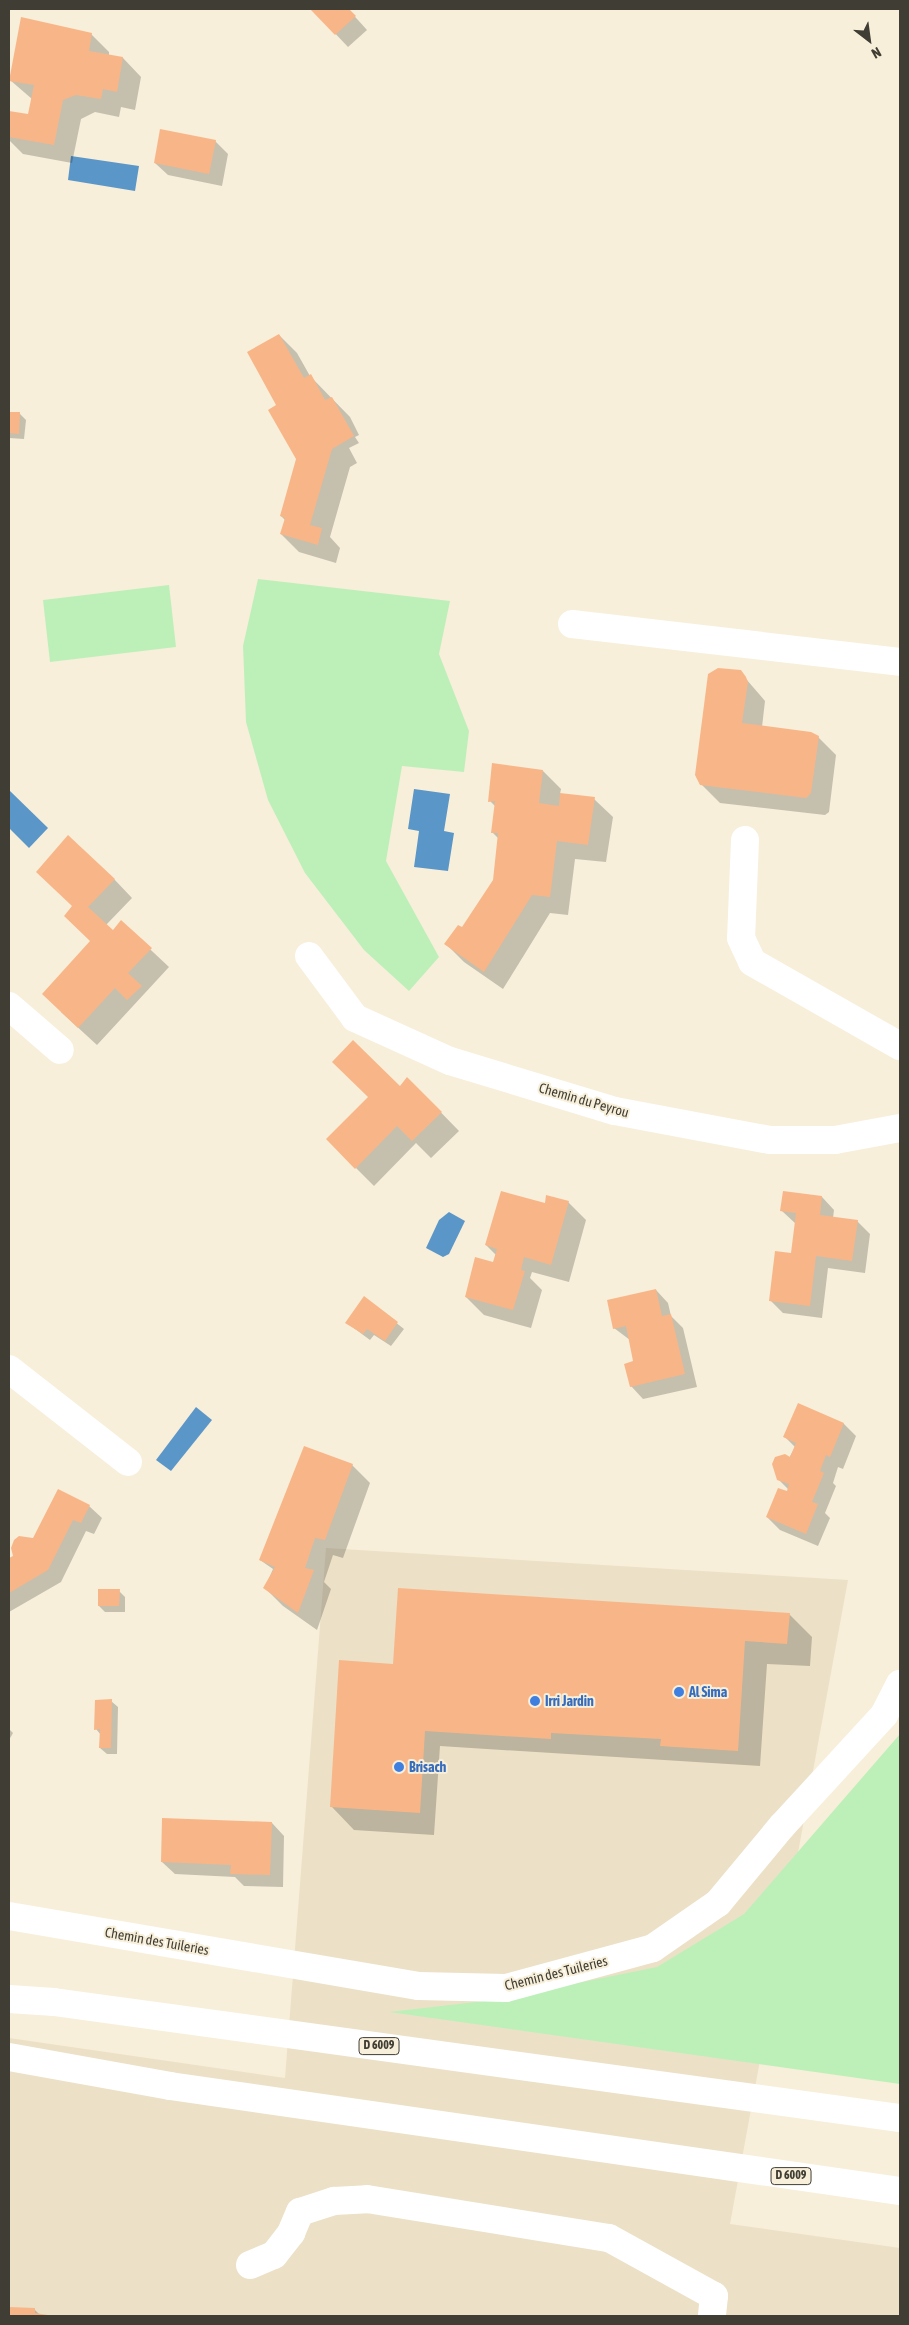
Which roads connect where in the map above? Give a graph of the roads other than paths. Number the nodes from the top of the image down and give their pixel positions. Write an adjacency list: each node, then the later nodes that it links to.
1 (572, 624): 2 (main road)
2 (900, 662)
3 (745, 840): 6 (main road)
4 (309, 956): 8 (main road, Chemin du Peyrou)
5 (9, 1006): 7 (main road)
6 (900, 1046)
7 (60, 1050)
8 (900, 1128)
9 (9, 1369): 10 (main road)
10 (128, 1462)
11 (900, 1684): 12 (main road, Chemin des Tuileries)
12 (9, 1916)
13 (9, 1993): 15 (main road)
14 (9, 1999): 15 (main road, D 6009)
15 (54, 2002): 19 (main road, D 6009)
16 (9, 2057): 18 (main road, D 6009)
17 (9, 2071): 18 (main road)
18 (170, 2086): 20 (main road, D 6009)
19 (900, 2118)
20 (900, 2191)
21 (250, 2264): 22 (main road)
22 (713, 2306)

